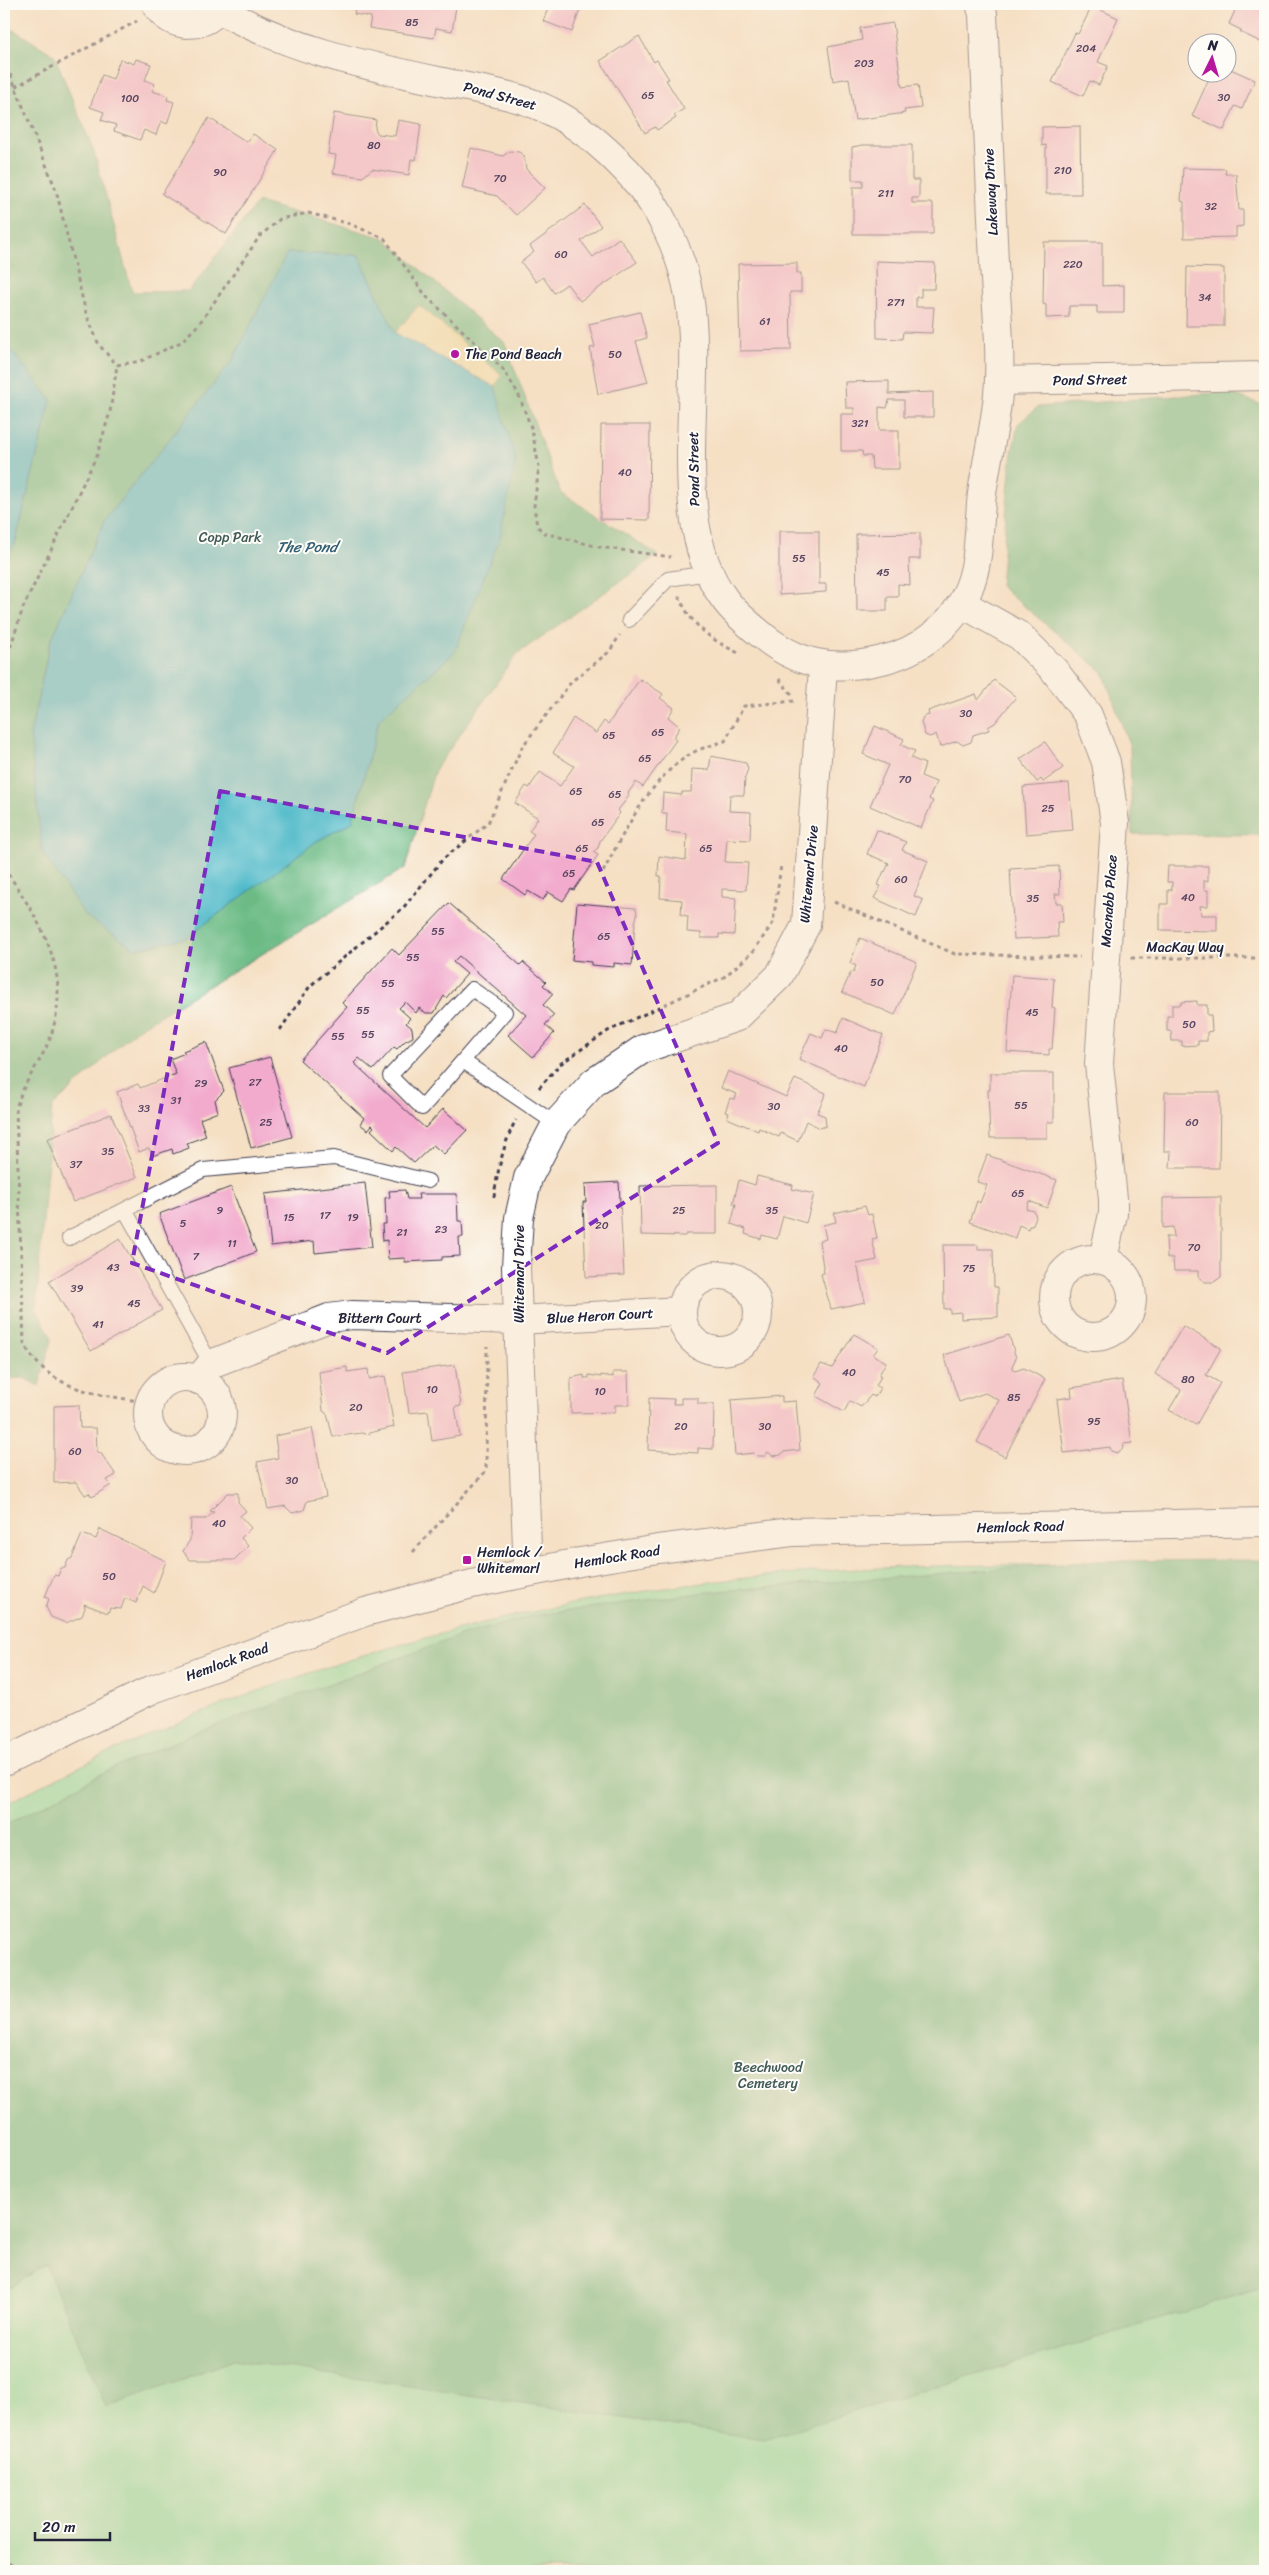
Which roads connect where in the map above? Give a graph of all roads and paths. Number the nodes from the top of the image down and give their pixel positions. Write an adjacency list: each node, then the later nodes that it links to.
1 (157, 6): 2 (street, Pond Street); 5 (path)
2 (221, 7): 9 (street, Pond Street)
3 (987, 7): 8 (street, Lakeway Drive)
4 (4, 69): 5 (path)
5 (15, 87): 6 (path)
6 (117, 365): 9 (path); 13 (path)
7 (1265, 376): 8 (street, Pond Street)
8 (999, 381): 10 (street, Pond Street)
9 (707, 566): 11 (lane); 12 (street, Pond Street)
10 (962, 604): 12 (street, Pond Street); 18 (street, Macnabb Place)
11 (629, 620): 20 (path)
12 (823, 667): 14 (street, Whitemarl Drive)
13 (4, 678)
14 (822, 698): 16 (path); 17 (street, Whitemarl Drive)
15 (4, 867): 30 (path)
16 (603, 872)
17 (809, 891): 18 (path, MacKay Way); 22 (street, Whitemarl Drive)
18 (1105, 958): 19 (path, MacKay Way); 26 (street, Macnabb Place)
19 (1265, 958)
20 (280, 1030)
21 (463, 1061): 21 (lane); 22 (lane)
22 (556, 1124): 28 (street, Whitemarl Drive)
23 (428, 1181): 24 (lane)
24 (125, 1210): 25 (lane); 29 (lane)
25 (69, 1238)
26 (1103, 1260)
27 (682, 1311): 28 (street, Blue Heron Court)
28 (518, 1320): 29 (street, Bittern Court); 32 (street, Whitemarl Drive)
29 (205, 1372): 30 (street, Bittern Court); 30 (street)
30 (150, 1404)
31 (1265, 1522): 32 (street, Hemlock Road)
32 (528, 1572): 33 (street, Hemlock Road)
33 (4, 1762)
34 (4, 2556): 35 (path)
35 (17, 2571)

